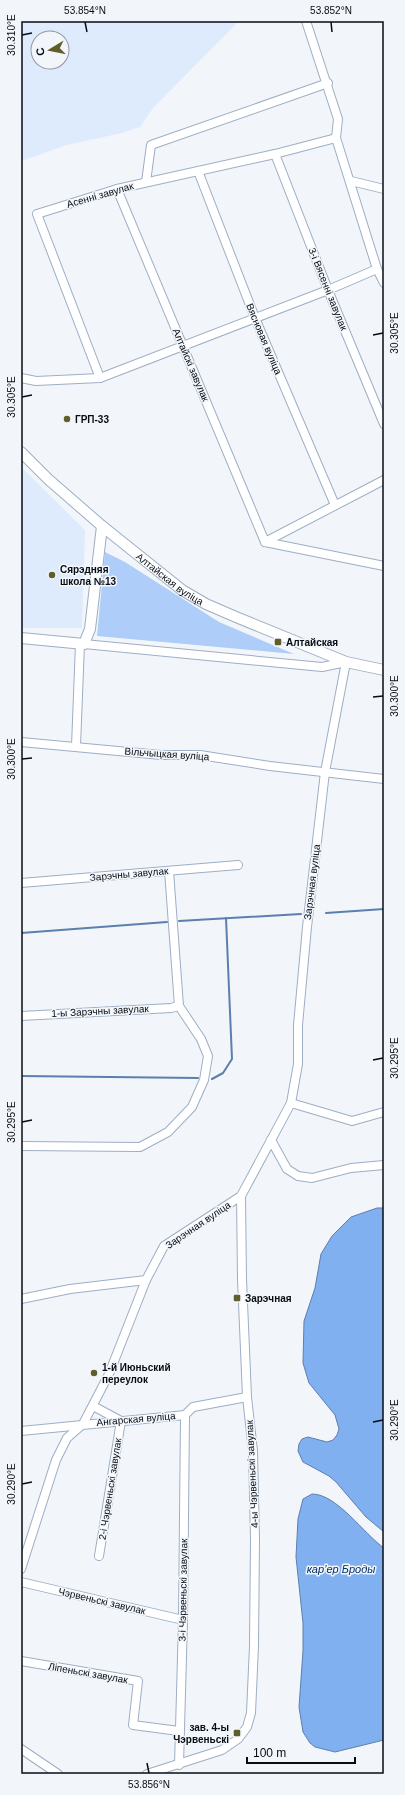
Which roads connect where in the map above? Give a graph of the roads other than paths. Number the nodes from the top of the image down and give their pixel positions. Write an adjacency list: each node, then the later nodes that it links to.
1 (306, 21): 2 (street)
2 (328, 83): 3 (street); 7 (street)
3 (336, 138): 4 (street, Асенні завулак); 6 (street)
4 (275, 154): 5 (street, Асенні завулак); 12 (street, 3-і Вясенні завулак)
5 (198, 171): 7 (street, Асенні завулак); 13 (street, Вясновая вуліца)
6 (351, 181): 9 (street); 10 (street)
7 (146, 182): 8 (street, Асенні завулак)
8 (117, 189): 14 (street, Алтайскі завулак); 16 (street, Асенні завулак)
9 (384, 189)
10 (377, 269): 11 (street); 12 (street)
11 (384, 282)
12 (328, 290): 13 (street); 17 (street, 3-і Вясенні завулак)
13 (255, 318): 14 (street); 20 (street, Вясновая вуліца)
14 (183, 347): 16 (street); 22 (street, Алтайскі завулак)
15 (21, 378): 16 (street)
16 (100, 378)
17 (384, 424)
18 (21, 452): 21 (main road, Алтайская вуліца)
19 (384, 480): 20 (street)
20 (335, 506): 22 (street)
21 (102, 526): 25 (main road); 26 (main road, Алтайская вуліца)
22 (265, 542): 23 (street)
23 (384, 566)
24 (21, 638): 25 (main road, Алтайская вуліца)
25 (82, 644): 26 (street, Алтайская вуліца); 29 (street)
26 (346, 662): 27 (main road, Алтайская вуліца); 30 (street, Зарэчная вуліца)
27 (384, 670)
28 (21, 742): 29 (street, Вільчыцкая вуліца)
29 (76, 746): 30 (street, Вільчыцкая вуліца)
30 (325, 772): 31 (street, Вільчыцкая вуліца); 37 (street, Зарэчная вуліца)
31 (384, 779)
32 (238, 865): 33 (street, Зарэчны завулак)
33 (169, 871): 34 (street, Зарэчны завулак); 35 (street)
34 (21, 883)
35 (179, 1006): 36 (street, 1-ы Зарэчны завулак); 40 (street)
36 (21, 1016)
37 (290, 1103): 38 (street); 39 (street, Зарэчная вуліца)
38 (384, 1112)
39 (271, 1140): 41 (street); 42 (street, Зарэчная вуліца)
40 (21, 1146)
41 (384, 1165)
42 (241, 1196): 43 (street, Зарэчная вуліца); 45 (street, 4-ы Чэрвеньскі завулак)
43 (146, 1280): 44 (street); 46 (street, Зарэчная вуліца)
44 (21, 1299)
45 (247, 1397): 47 (street, Ангарская вуліца); 58 (street, 4-ы Чэрвеньскі завулак)
46 (92, 1406): 48 (street); 49 (street, Зарэчная вуліца)
47 (184, 1415): 48 (street, Ангарская вуліца); 54 (street, 3-і Чэрвеньскі завулак)
48 (121, 1421): 49 (street, Ангарская вуліца); 51 (street, 2-і Чэрвеньскі завулак)
49 (83, 1424): 50 (street, Ангарская вуліца); 52 (street)
50 (21, 1431)
51 (99, 1556)
52 (21, 1569)
53 (21, 1582): 54 (street, Чэрвеньскі завулак)
54 (183, 1620): 56 (street, 3-і Чэрвеньскі завулак)
55 (21, 1661): 56 (street, Ліпеньскі завулак)
56 (179, 1731): 58 (street, 3-і Чэрвеньскі завулак)
57 (21, 1749): 59 (street)
58 (179, 1765): 60 (street)
59 (58, 1774)
60 (147, 1774)

